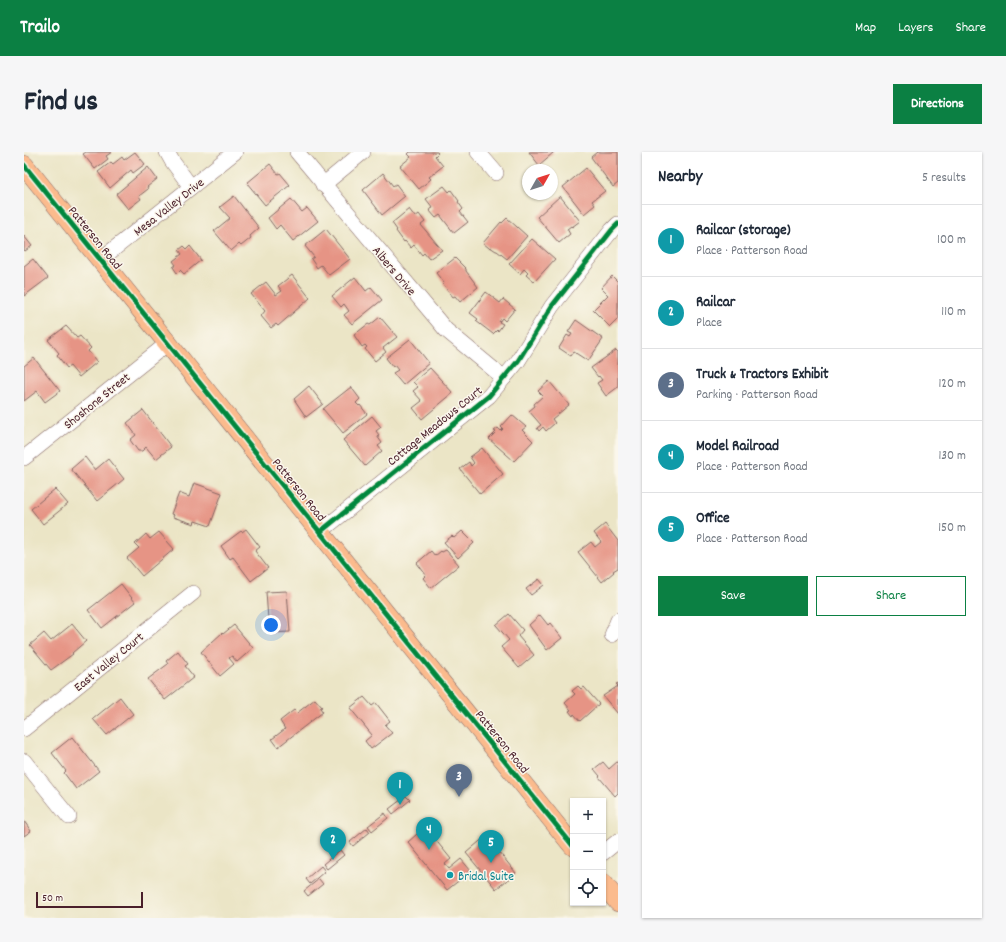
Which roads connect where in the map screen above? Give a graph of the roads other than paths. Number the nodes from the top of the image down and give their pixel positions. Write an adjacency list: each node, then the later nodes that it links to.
1 (167, 152): 9 (street)
2 (235, 152): 9 (street, Mesa Valley Drive)
3 (297, 152): 8 (street, Albers Drive)
4 (363, 152): 8 (street)
5 (478, 152): 7 (street)
6 (26, 171): 11 (main road, Patterson Road)
7 (496, 173)
8 (324, 185): 13 (street, Albers Drive)
9 (191, 188): 11 (street, Mesa Valley Drive)
10 (618, 224): 13 (street, Cottage Meadows Court)
11 (100, 260): 12 (main road, Patterson Road)
12 (168, 343): 14 (street, Shoshone Street); 15 (main road, Patterson Road)
13 (504, 378): 15 (street, Cottage Meadows Court)
14 (24, 458)
15 (320, 532): 23 (main road, Patterson Road)
16 (193, 593): 19 (street, East Valley Court)
17 (618, 620): 18 (street)
18 (612, 635)
19 (24, 729)
20 (24, 761): 21 (street)
21 (69, 817)
22 (618, 841): 24 (street)
23 (570, 842)
24 (606, 851)
25 (606, 887): 26 (main road)
26 (618, 902)

